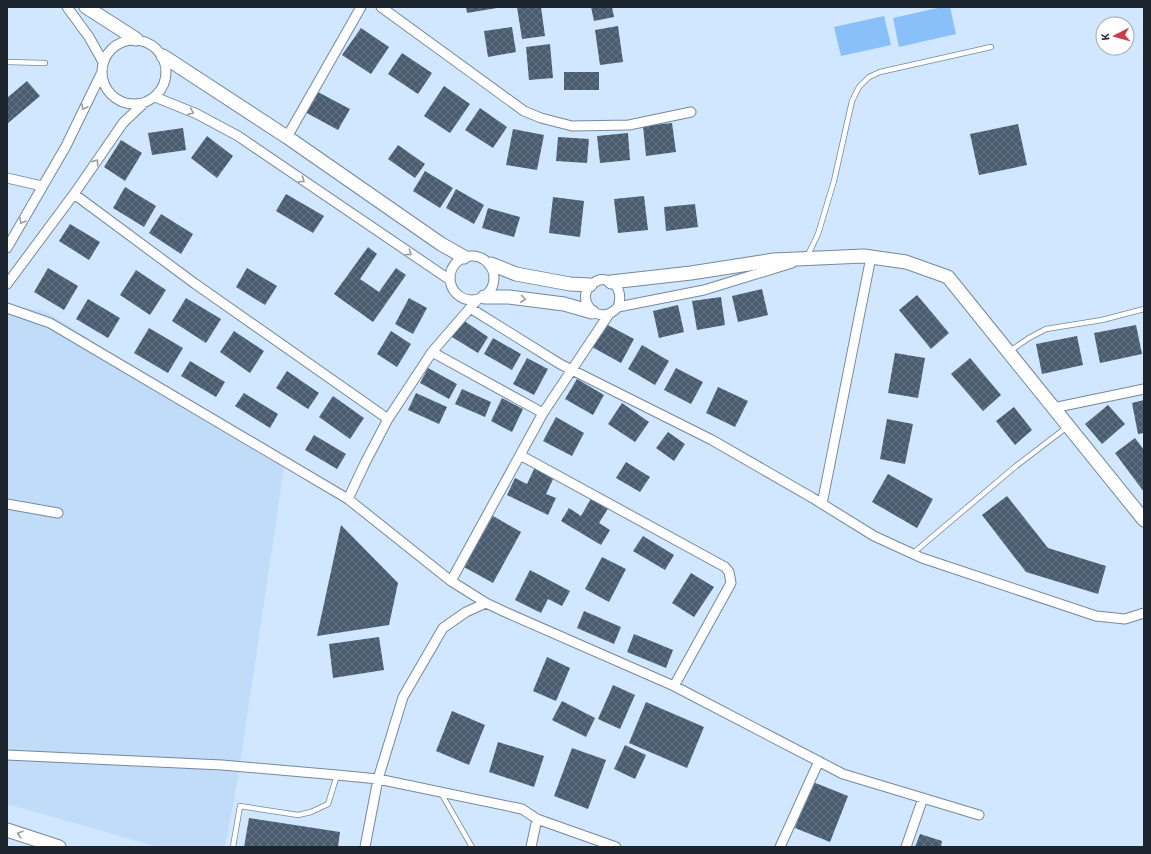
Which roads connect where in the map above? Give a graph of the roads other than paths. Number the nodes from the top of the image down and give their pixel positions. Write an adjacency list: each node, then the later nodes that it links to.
1 (68, 7): 9 (street)
2 (86, 7): 5 (main road)
3 (361, 7): 15 (street)
4 (381, 7): 14 (street)
5 (136, 39): 7 (street); 9 (street)
6 (991, 48): 22 (lane)
7 (163, 56): 12 (street); 15 (main road)
8 (7, 62): 10 (lane)
9 (103, 62): 11 (street)
10 (45, 63)
11 (102, 72): 13 (street); 17 (street, one-way to 17)
12 (155, 97): 13 (street); 24 (street, one-way to 24)
13 (145, 102): 18 (street, one-way to 13)
14 (691, 112)
15 (287, 137): 20 (main road)
16 (7, 178): 17 (street)
17 (42, 186): 19 (street, one-way to 19)
18 (74, 194): 26 (street); 41 (street)
19 (7, 248)
20 (464, 257): 23 (street); 24 (street)
21 (871, 257): 22 (main road); 36 (main road); 46 (street)
22 (807, 258): 25 (main road); 29 (street)
23 (491, 264): 27 (main road); 28 (street)
24 (450, 280): 28 (street)
25 (611, 282): 27 (street); 29 (street)
26 (7, 284)
27 (590, 285): 33 (street)
28 (480, 298): 31 (street); 33 (main road, one-way to 33)
29 (618, 307): 34 (street)
30 (7, 308): 44 (street)
31 (470, 308): 35 (street); 37 (street)
32 (1144, 309): 36 (lane)
33 (592, 312): 34 (street)
34 (609, 314): 37 (street)
35 (432, 352): 40 (street); 41 (street)
36 (1008, 352): 39 (main road)
37 (572, 369): 40 (street); 46 (street)
38 (1144, 389): 39 (street)
39 (1053, 408): 42 (main road)
40 (543, 413): 43 (street)
41 (388, 419): 44 (street)
42 (1068, 426): 48 (main road); 49 (lane)
43 (520, 455): 50 (street); 53 (street)
44 (348, 499): 50 (street)
45 (7, 504): 47 (street)
46 (822, 504): 49 (street)
47 (58, 513)
48 (1144, 520)
49 (912, 554): 52 (street)
50 (451, 582): 51 (street)
51 (486, 603): 53 (street); 57 (street)
52 (1144, 613)
53 (674, 686): 55 (street)
54 (7, 756): 56 (street)
55 (819, 761): 59 (street); 69 (street)
56 (337, 774): 57 (street); 64 (lane)
57 (378, 779): 58 (street); 65 (street)
58 (440, 792): 61 (street); 66 (lane)
59 (923, 798): 60 (street); 70 (street)
60 (980, 815)
61 (537, 819): 67 (street); 68 (street)
62 (7, 830): 63 (main road, one-way to 62)
63 (59, 847)
64 (233, 847)
65 (364, 847)
66 (472, 847)
67 (531, 847)
68 (616, 847)
69 (780, 847)
70 (906, 847)

